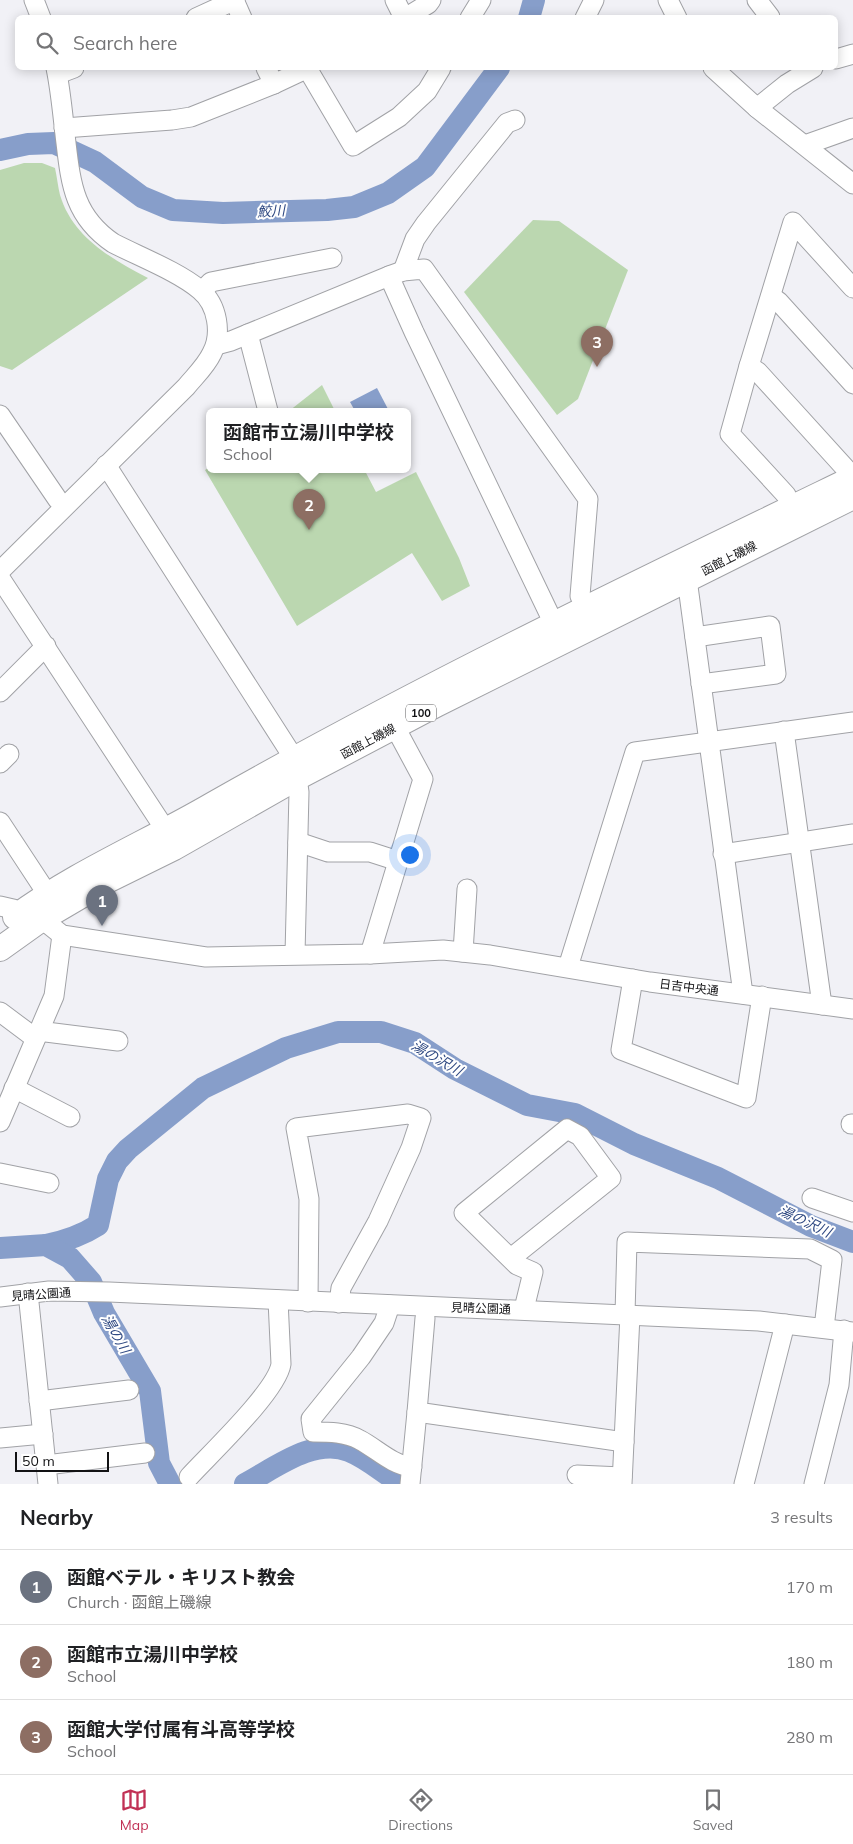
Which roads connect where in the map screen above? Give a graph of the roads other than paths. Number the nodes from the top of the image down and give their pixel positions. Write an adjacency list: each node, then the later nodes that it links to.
1 (34, 0): 9 (street)
2 (234, 0): 10 (street); 11 (street)
3 (395, 0): 12 (street)
4 (431, 0): 13 (street)
5 (481, 0): 14 (street)
6 (594, 0): 15 (street)
7 (668, 0): 16 (street)
8 (757, 0): 17 (street)
9 (41, 15)
10 (202, 15)
11 (241, 15)
12 (403, 15)
13 (410, 15)
14 (472, 15)
15 (586, 15)
16 (676, 15)
17 (769, 15)
18 (853, 54): 19 (street)
19 (838, 58)
20 (63, 70): 30 (street)
21 (298, 70): 26 (street)
22 (309, 70): 23 (street)
23 (440, 70)
24 (716, 70): 27 (street)
25 (810, 70): 27 (street)
26 (270, 76): 30 (street)
27 (757, 108): 31 (street)
28 (515, 120): 34 (street)
29 (853, 128): 31 (street)
30 (65, 130): 36 (street)
31 (805, 145): 32 (street)
32 (853, 184)
33 (332, 258): 36 (street)
34 (396, 274): 38 (street); 52 (street); 53 (street)
35 (853, 288): 37 (street)
36 (202, 291): 39 (street)
37 (771, 296): 40 (street); 41 (street)
38 (248, 334): 39 (street); 42 (street)
39 (216, 344): 44 (street)
40 (749, 366): 45 (street); 48 (street)
41 (853, 384)
42 (267, 408)
43 (0, 415): 47 (street)
44 (106, 465): 49 (street); 62 (street)
45 (850, 474): 48 (main road, 函館上磯線 / 100)
46 (853, 497): 51 (main road, 函館上磯線 / 100)
47 (58, 500)
48 (792, 508): 52 (main road, 函館上磯線 / 100)
49 (0, 572)
50 (0, 578): 55 (street)
51 (687, 579): 52 (main road, 函館上磯線 / 100); 54 (street)
52 (590, 617): 53 (main road, 函館上磯線 / 100); 59 (main road, 函館上磯線 / 100)
53 (554, 624): 62 (main road, 函館上磯線 / 100)
54 (695, 637): 56 (street); 56 (street)
55 (46, 646): 57 (street); 65 (street)
56 (701, 684): 61 (street)
57 (0, 692)
58 (853, 722): 60 (street)
59 (395, 727): 62 (main road, 函館上磯線 / 100); 69 (street)
60 (784, 731): 61 (street); 67 (street)
61 (709, 741): 68 (street); 79 (street)
62 (295, 769): 65 (main road, 函館上磯線 / 100); 66 (street)
63 (0, 822): 71 (street)
64 (853, 834): 67 (street)
65 (170, 840): 71 (main road, 函館上磯線 / 100); 72 (main road, 函館上磯線 / 100)
66 (298, 842): 69 (street); 77 (street)
67 (799, 842): 68 (street); 83 (street)
68 (723, 854): 81 (street)
69 (398, 861): 78 (street)
70 (467, 889): 76 (street)
71 (48, 895): 72 (main road, 函館上磯線 / 100)
72 (21, 913): 73 (main road, 函館上磯線 / 100); 74 (street); 75 (main road, 函館上磯線 / 100)
73 (0, 929)
74 (62, 935): 77 (street, 日吉中央通); 86 (street)
75 (0, 949)
76 (463, 952): 78 (street, 日吉中央通); 79 (street, 日吉中央通)
77 (295, 954): 78 (street, 日吉中央通)
78 (370, 954)
79 (568, 968): 80 (street, 日吉中央通)
80 (633, 979): 81 (street, 日吉中央通); 82 (street)
81 (742, 994): 82 (street, 日吉中央通)
82 (762, 996): 83 (street, 日吉中央通)
83 (822, 1005): 84 (street, 日吉中央通)
84 (853, 1009)
85 (0, 1012): 86 (street)
86 (37, 1034): 87 (street); 88 (street)
87 (118, 1041)
88 (14, 1088): 89 (street); 90 (street)
89 (70, 1117)
90 (0, 1122)
91 (0, 1172): 92 (street)
92 (49, 1183)
93 (812, 1198): 94 (street)
94 (853, 1212)
95 (511, 1258): 95 (street); 102 (street)
96 (28, 1294): 97 (street, 見晴公園通); 98 (street, 見晴公園通); 109 (street)
97 (0, 1297)
98 (278, 1300): 99 (street, 見晴公園通); 118 (street)
99 (308, 1302): 100 (street, 見晴公園通); 100 (street)
100 (339, 1303): 101 (street, 見晴公園通)
101 (390, 1304): 102 (street, 見晴公園通); 116 (street)
102 (524, 1309): 103 (street, 見晴公園通)
103 (627, 1314): 105 (street, 見晴公園通); 106 (street); 113 (street)
104 (426, 1318): 110 (street)
105 (785, 1324): 106 (street, 見晴公園通); 121 (street)
106 (824, 1328): 107 (street, 見晴公園通)
107 (848, 1331): 122 (street)
108 (129, 1390): 109 (street)
109 (39, 1401): 111 (street)
110 (417, 1412): 113 (street); 116 (street)
111 (43, 1434): 112 (street); 115 (street)
112 (0, 1438)
113 (624, 1442): 119 (street)
114 (145, 1453): 115 (street)
115 (46, 1465): 120 (street)
116 (411, 1475)
117 (577, 1475): 119 (street)
118 (189, 1477)
119 (622, 1481)
120 (48, 1484)
121 (744, 1484)
122 (814, 1484)

